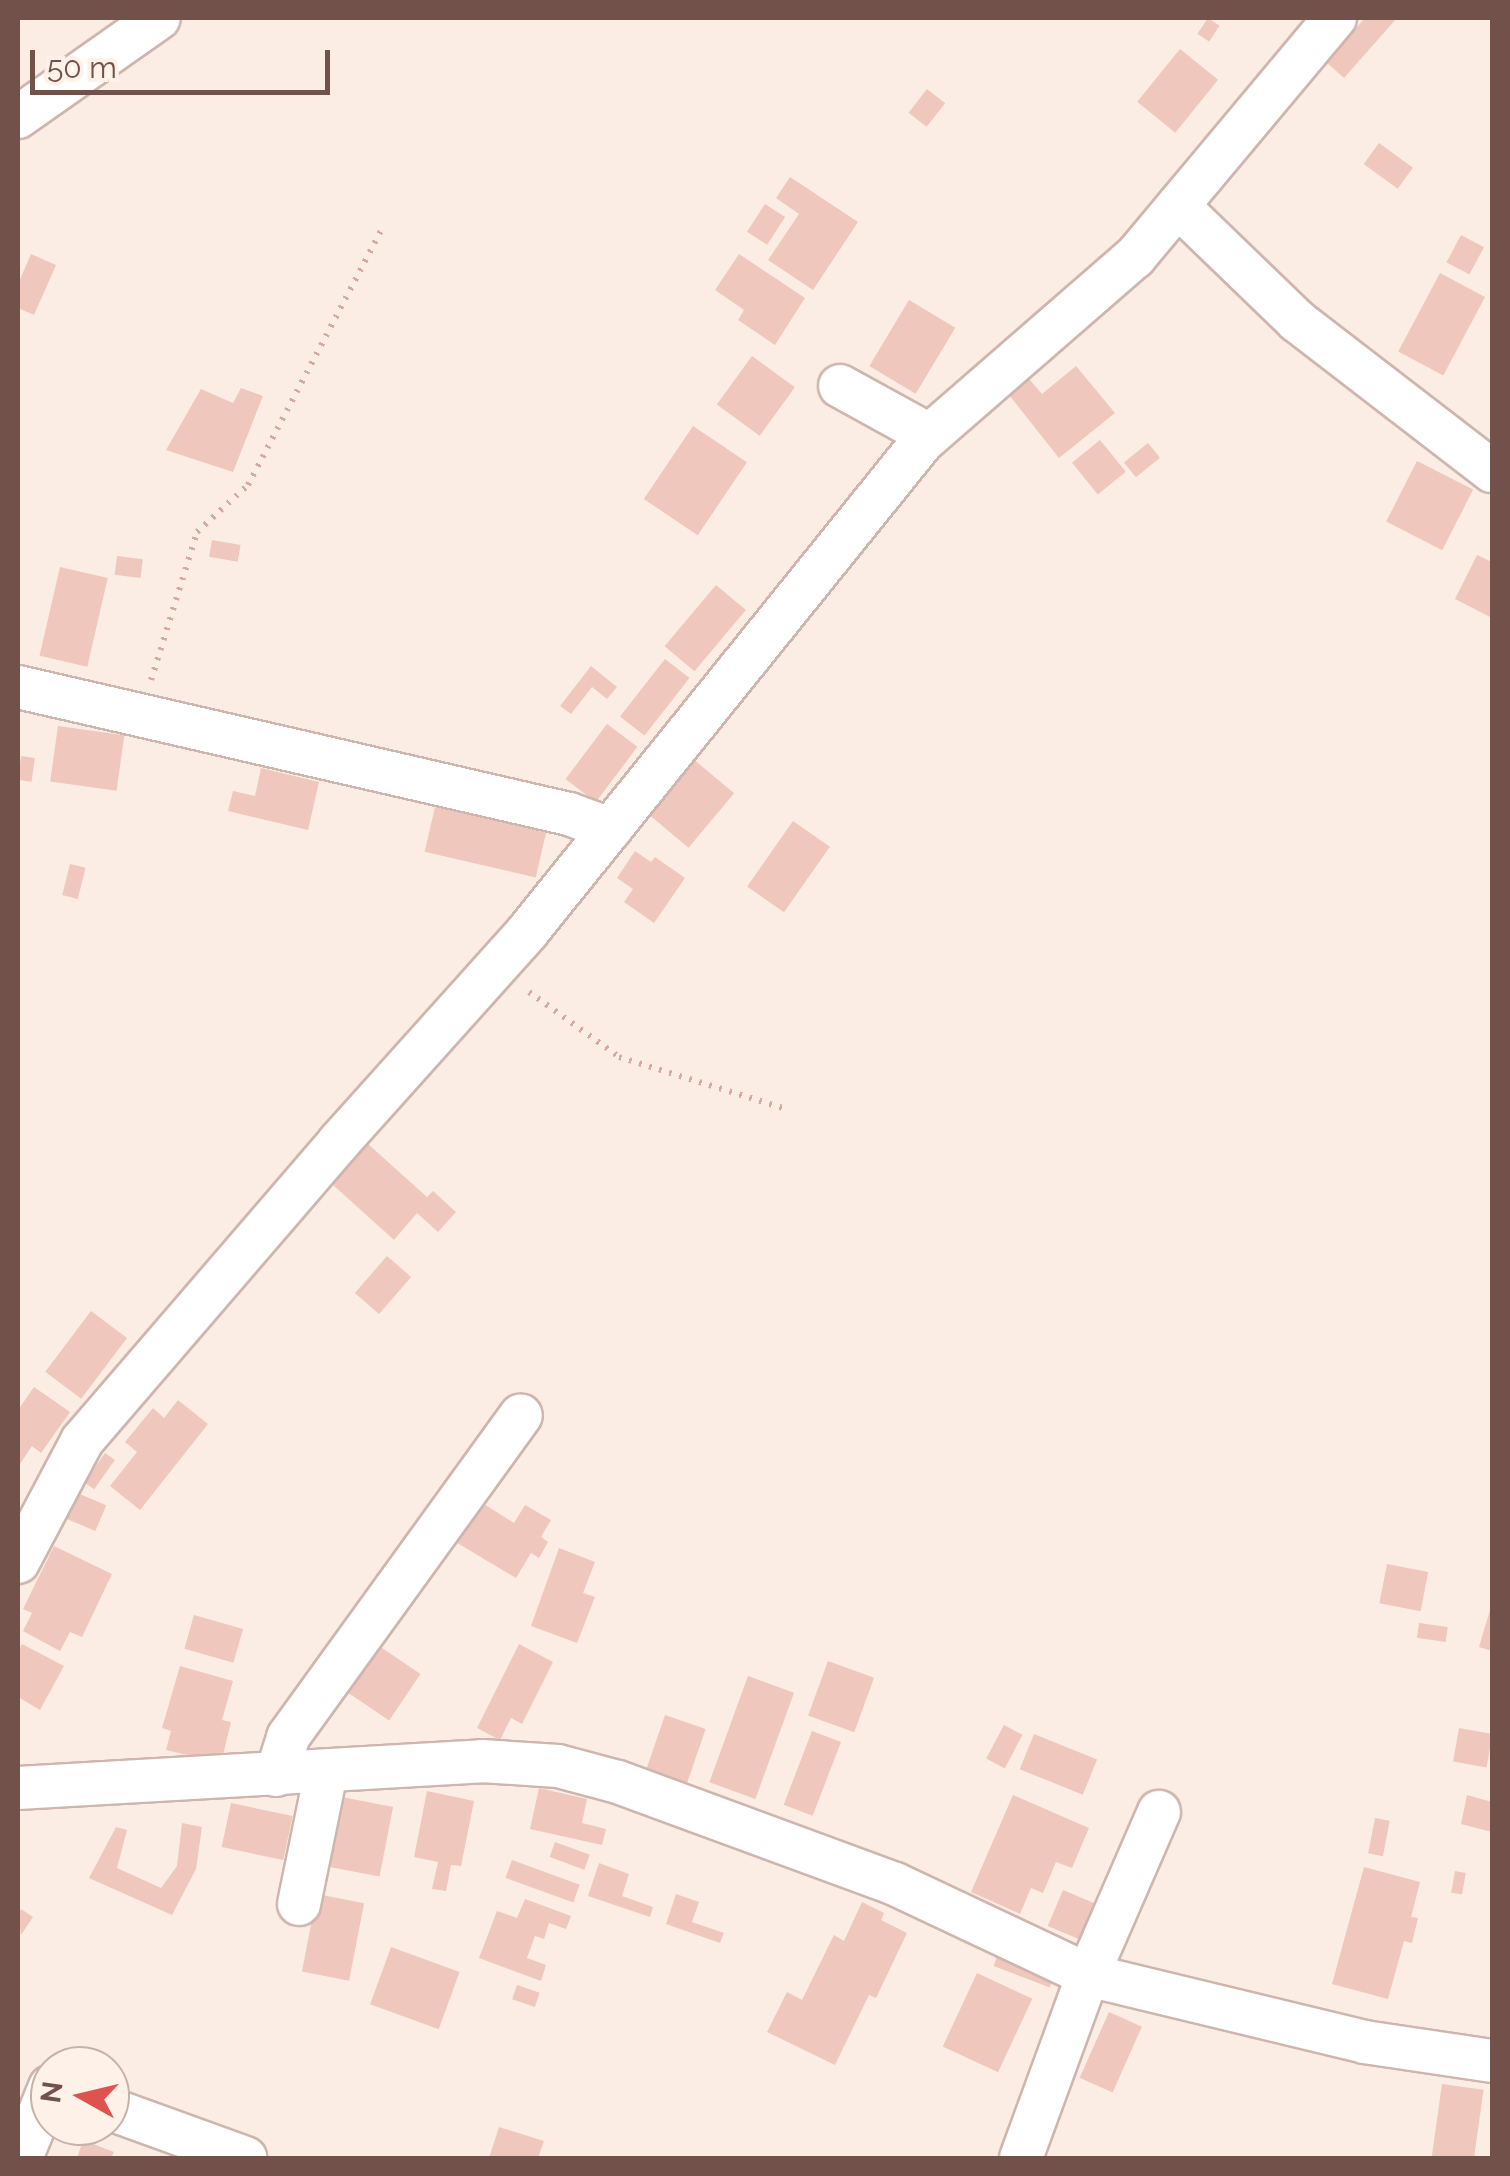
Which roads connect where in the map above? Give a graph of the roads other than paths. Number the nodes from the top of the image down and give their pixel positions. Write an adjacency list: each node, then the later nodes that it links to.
1 (159, 18): 3 (street)
2 (1335, 18): 4 (street)
3 (18, 117)
4 (1178, 206): 6 (street); 7 (street)
5 (840, 386): 6 (street)
6 (930, 435): 9 (street)
7 (1492, 471)
8 (18, 687): 9 (street)
9 (610, 829): 11 (street)
10 (520, 1415): 13 (street)
11 (18, 1562)
12 (326, 1772): 13 (street); 16 (street); 17 (street)
13 (276, 1775): 14 (street)
14 (18, 1788)
15 (1159, 1812): 17 (street)
16 (299, 1904)
17 (1088, 1975): 18 (street); 21 (street)
18 (1492, 2062)
19 (130, 2116): 20 (street)
20 (244, 2158)
21 (1021, 2158)

